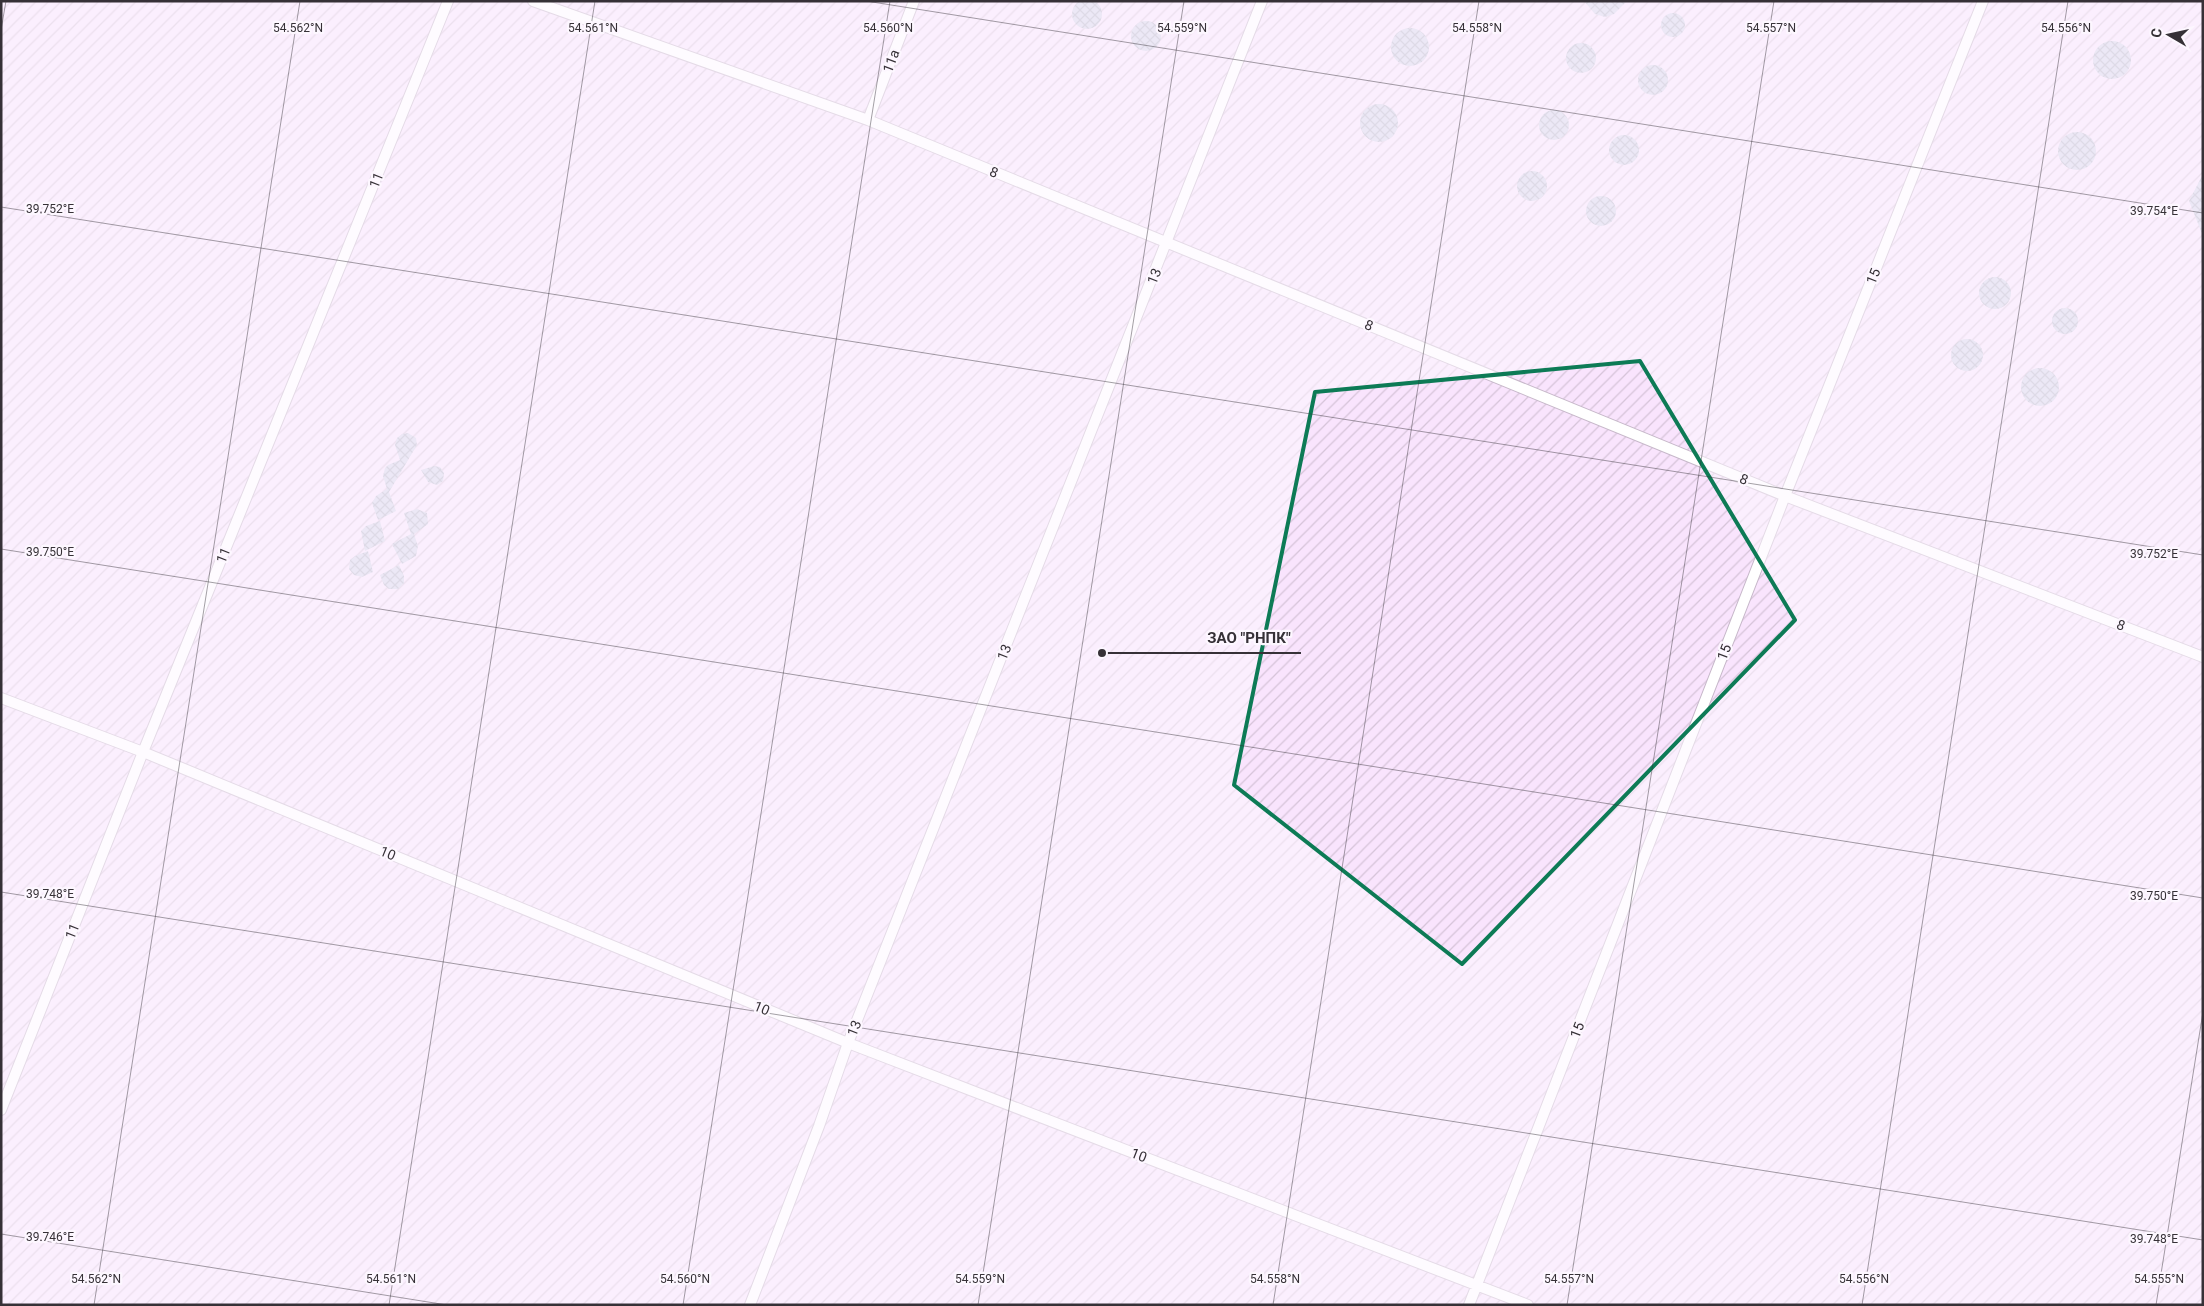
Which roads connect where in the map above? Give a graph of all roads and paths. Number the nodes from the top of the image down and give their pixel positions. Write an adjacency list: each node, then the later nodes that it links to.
1 (448, 1): 11 (lane, 11 / 11)
2 (533, 1): 6 (lane, 8 / 8)
3 (914, 1): 6 (lane, 11a / 11a)
4 (1262, 1): 7 (lane, 13 / 13)
5 (1983, 1): 8 (lane, 15 / 15)
6 (868, 120): 7 (lane, 8 / 8)
7 (1167, 243): 8 (lane, 8 / 8); 12 (lane, 13 / 13)
8 (1785, 496): 9 (lane, 8 / 8); 14 (lane, 15 / 15)
9 (2203, 657)
10 (1, 698): 11 (lane, 10 / 10)
11 (143, 752): 12 (lane, 10 / 10); 13 (lane, 11 / 11)
12 (848, 1043): 14 (lane, 10 / 10); 15 (lane, 13 / 13)
13 (1, 1110)
14 (1477, 1285): 16 (lane, 15 / 15); 17 (lane, 10 / 10)
15 (750, 1305)
16 (1469, 1305)
17 (1528, 1305)

